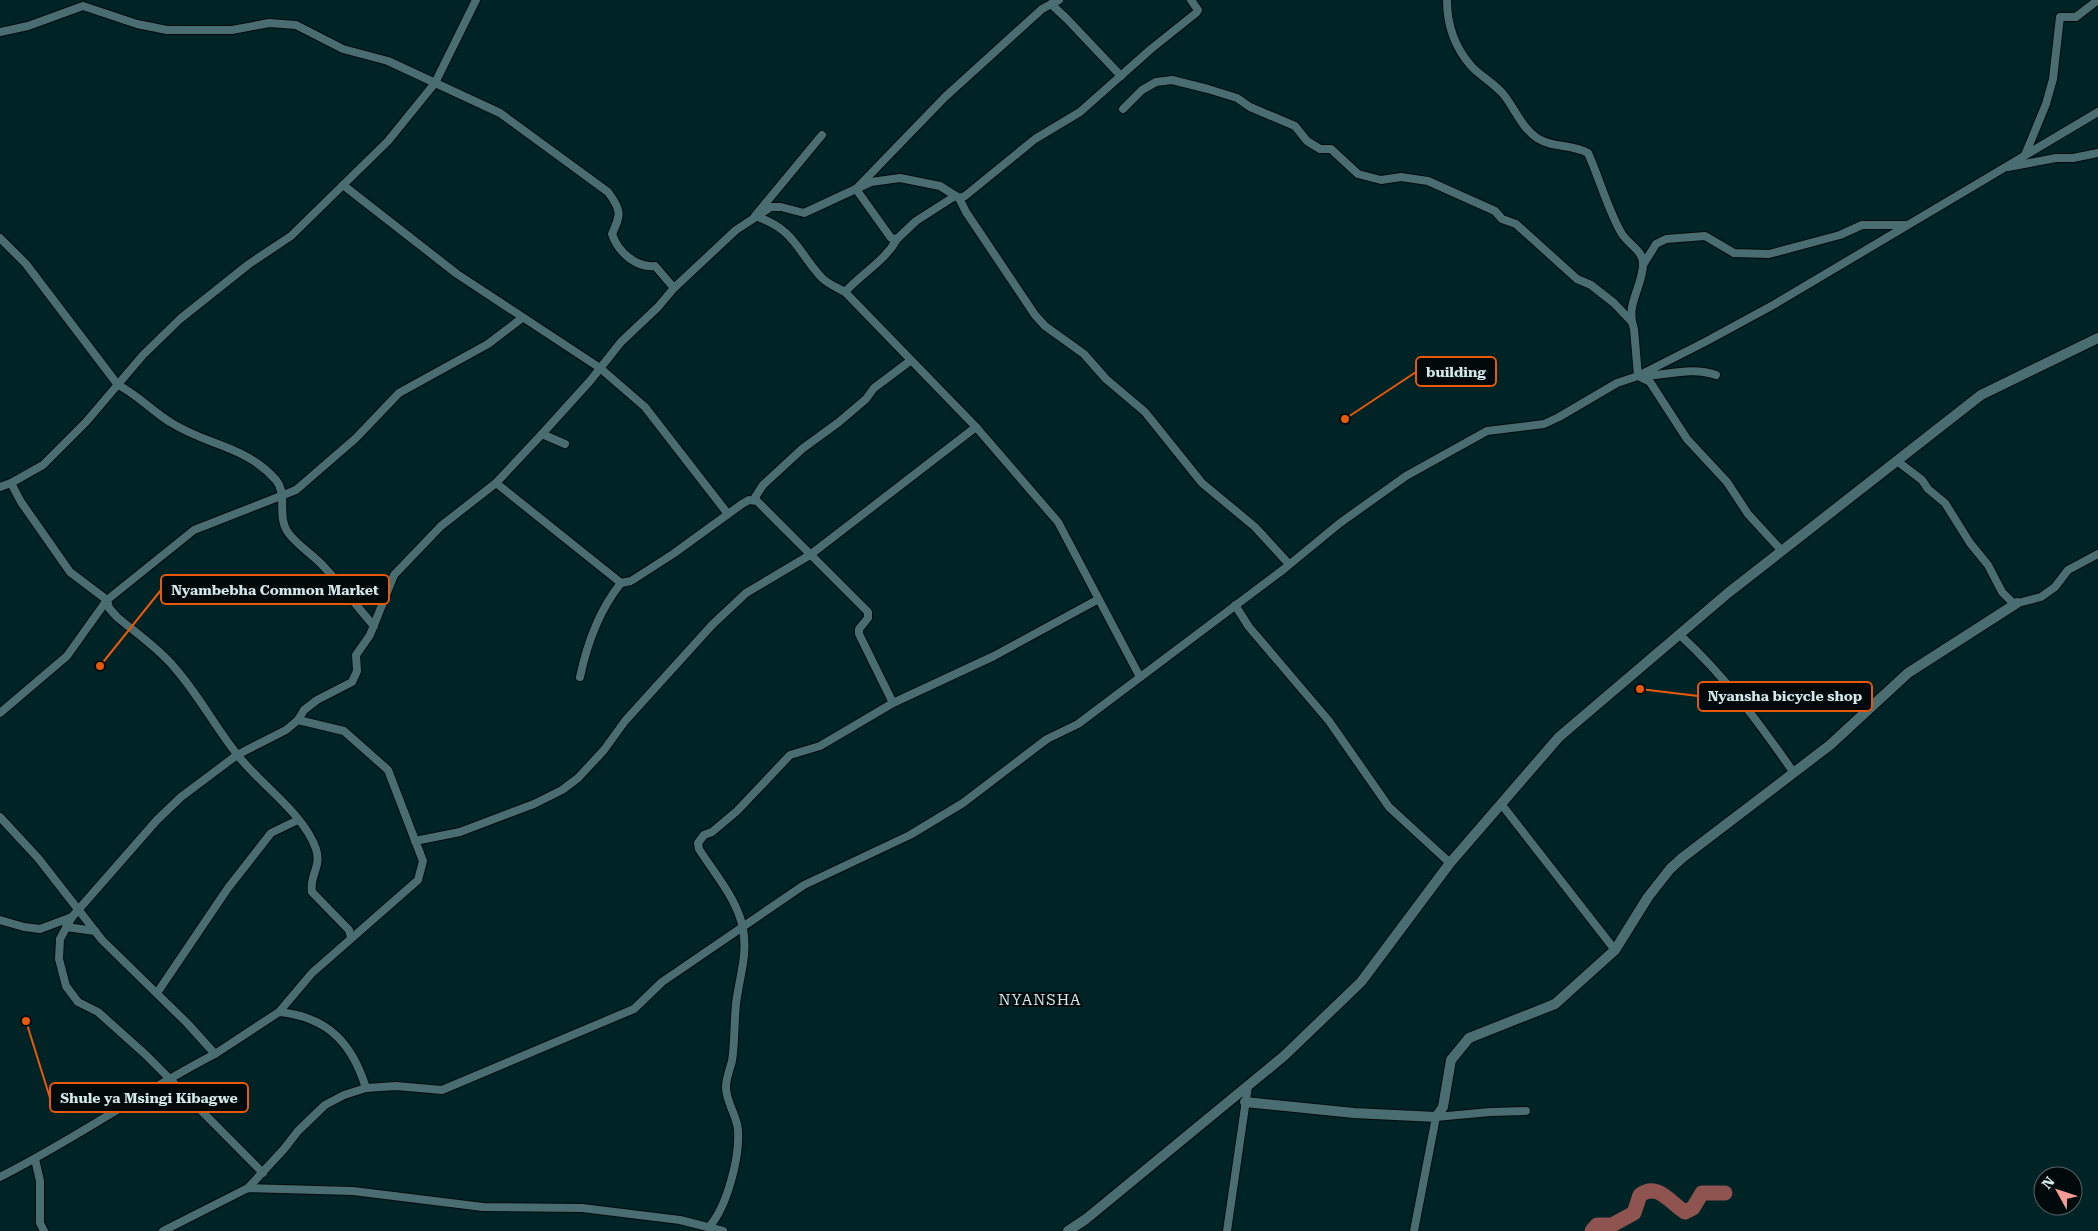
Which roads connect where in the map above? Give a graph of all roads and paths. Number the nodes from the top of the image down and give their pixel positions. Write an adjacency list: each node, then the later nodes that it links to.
1 (476, 0): 9 (street)
2 (1059, 0): 6 (street)
3 (1191, 0): 8 (street)
4 (1447, 0): 23 (street)
5 (2098, 0): 14 (street)
6 (1051, 4): 8 (street); 17 (street)
7 (0, 32): 9 (street)
8 (1121, 76): 18 (street)
9 (435, 83): 16 (street); 24 (street)
10 (1123, 109): 27 (street)
11 (2098, 112): 14 (street)
12 (822, 134): 19 (street)
13 (2098, 154): 15 (street)
14 (2025, 155): 15 (street)
15 (2004, 168): 20 (street)
16 (343, 185): 26 (street); 33 (street)
17 (856, 189): 18 (street); 19 (street); 22 (street)
18 (957, 197): 22 (street); 47 (street)
19 (755, 216): 24 (street); 25 (street)
20 (1908, 225): 23 (street); 32 (street)
21 (0, 238): 33 (street)
22 (897, 239): 25 (street)
23 (1643, 265): 27 (street)
24 (674, 288): 30 (street)
25 (845, 292): 29 (street)
26 (522, 318): 30 (street); 41 (street)
27 (1631, 321): 32 (street)
28 (2098, 338): 37 (street)
29 (910, 361): 34 (street); 42 (street)
30 (600, 368): 35 (street); 43 (street)
31 (1716, 375): 32 (street)
32 (1638, 376): 44 (street); 47 (street)
33 (118, 385): 38 (street); 41 (street)
34 (976, 427): 46 (street); 50 (street)
35 (542, 434): 36 (street); 39 (street)
36 (565, 444)
37 (1897, 461): 44 (street); 51 (street)
38 (11, 483): 40 (street); 49 (street)
39 (496, 483): 48 (street); 53 (street)
40 (0, 487)
41 (283, 496): 49 (street); 53 (street)
42 (754, 499): 43 (street); 46 (street)
43 (728, 514): 48 (street)
44 (1782, 551): 54 (street)
45 (2098, 554): 51 (street)
46 (810, 555): 57 (street); 65 (street)
47 (1289, 564): 52 (street)
48 (621, 583): 56 (street)
49 (107, 600): 58 (street); 60 (street)
50 (1098, 600): 55 (street); 57 (street)
51 (2017, 603): 61 (street)
52 (1235, 605): 55 (street); 66 (street)
53 (374, 626): 59 (street)
54 (1680, 634): 61 (street); 62 (street)
55 (1140, 676): 71 (street)
56 (580, 677)
57 (893, 703): 71 (street)
58 (0, 713)
59 (298, 720): 60 (street); 65 (street)
60 (237, 755): 64 (street); 67 (street)
61 (1794, 773): 75 (street)
62 (1502, 805): 66 (street); 75 (street)
63 (0, 818): 67 (street)
64 (298, 820): 74 (street); 76 (street)
65 (415, 841): 74 (street)
66 (1450, 863): 80 (street)
67 (80, 909): 68 (street); 73 (street)
68 (72, 917): 69 (street); 72 (street)
69 (4, 921): 70 (street)
70 (0, 926)
71 (743, 927): 81 (street); 89 (street)
72 (66, 928): 73 (street); 79 (street)
73 (96, 931): 76 (street)
74 (351, 938): 77 (street)
75 (1615, 950): 84 (street)
76 (156, 993): 78 (street)
77 (279, 1012): 78 (street); 81 (street)
78 (215, 1054): 79 (street)
79 (168, 1078): 85 (street); 86 (street)
80 (1248, 1086): 82 (street); 93 (street)
81 (366, 1088): 86 (street)
82 (1246, 1102): 84 (street); 94 (street)
83 (1526, 1111): 84 (street)
84 (1436, 1117): 95 (street)
85 (35, 1159): 87 (street); 90 (street)
86 (263, 1173): 88 (street)
87 (0, 1177)
88 (248, 1188): 89 (street); 91 (street)
89 (709, 1227): 92 (street)
90 (41, 1228)
91 (163, 1231)
92 (723, 1231)
93 (1068, 1231)
94 (1227, 1231)
95 (1414, 1231)

